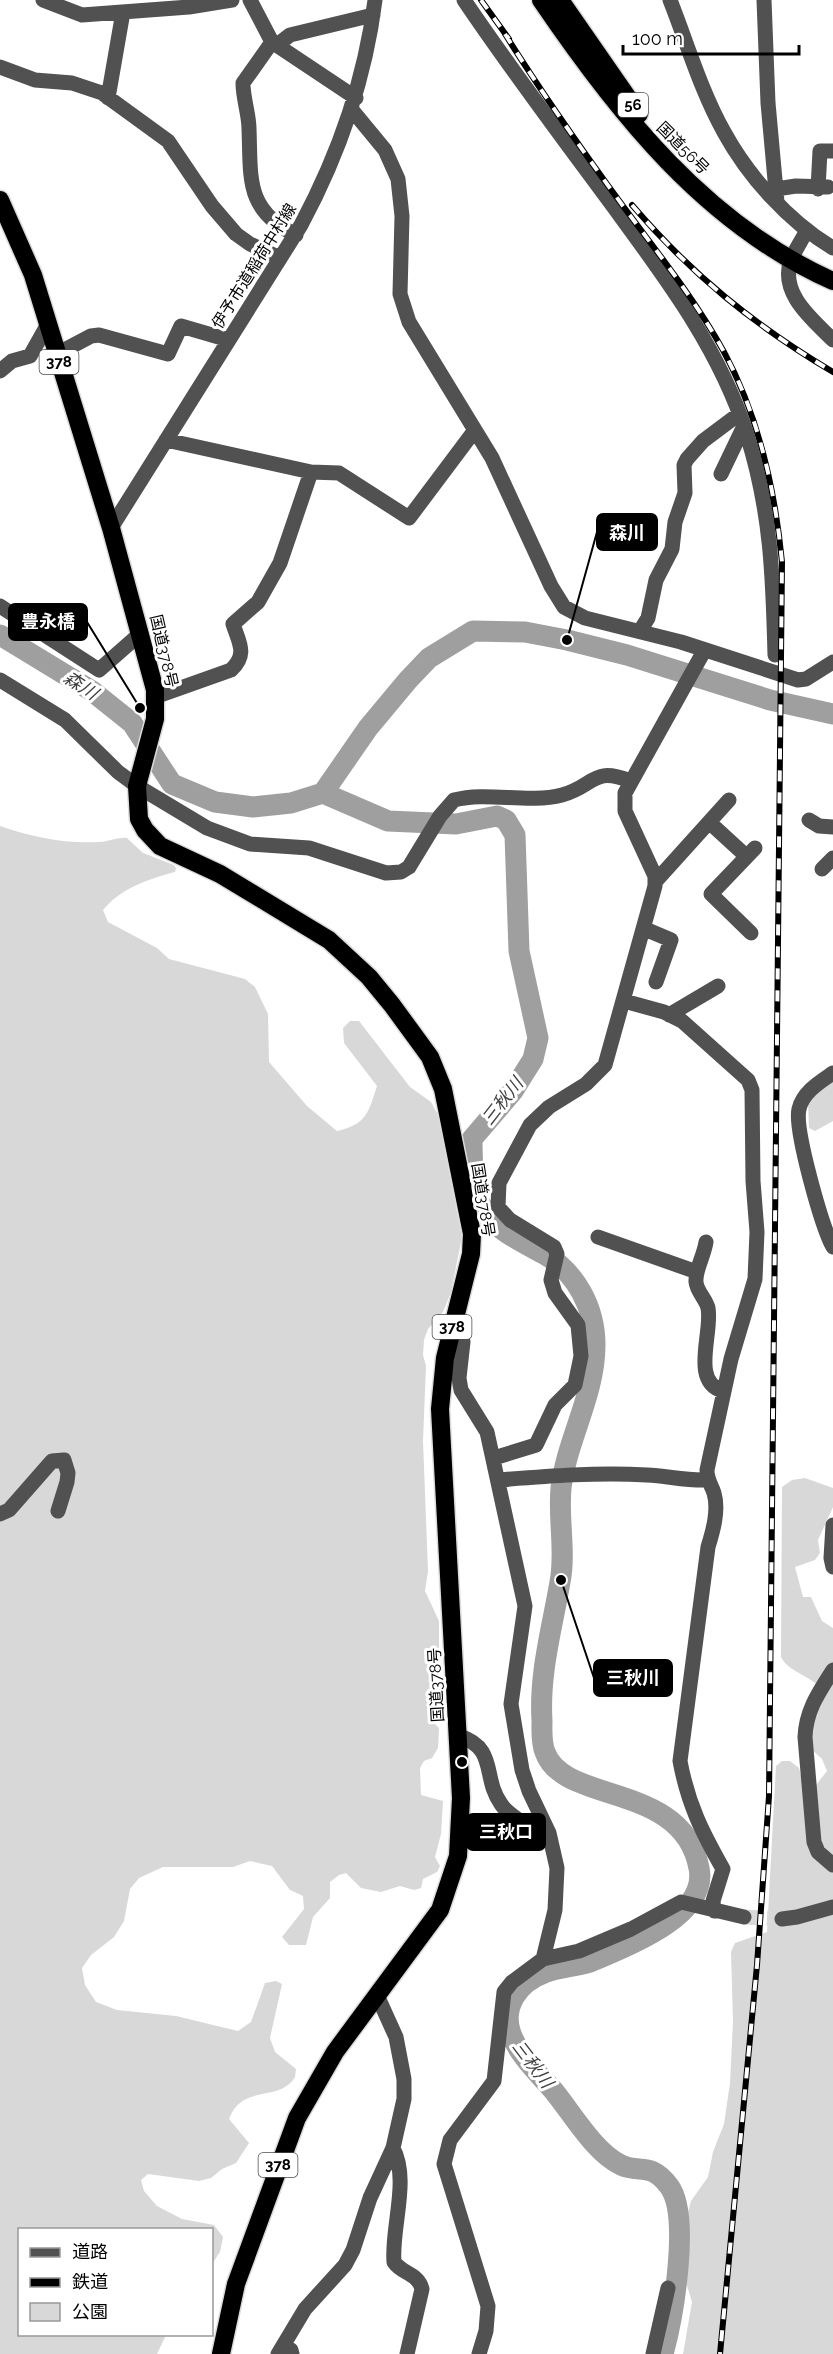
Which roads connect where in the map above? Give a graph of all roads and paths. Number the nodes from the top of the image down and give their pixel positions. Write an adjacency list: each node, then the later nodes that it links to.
1 (43, 0): 10 (street)
2 (232, 0): 10 (street)
3 (250, 0): 11 (street)
4 (464, 0): 30 (street)
5 (541, 0): 18 (highway, 国道56号 / 56)
6 (560, 0): 18 (highway, 国道56号 / 56)
7 (670, 0): 16 (street)
8 (764, 0): 16 (street)
9 (374, 7): 11 (street); 14 (street, 伊予市道稲荷中村線)
10 (117, 8): 13 (street)
11 (274, 43): 14 (street); 20 (street)
12 (0, 67): 13 (street)
13 (108, 98): 22 (street)
14 (354, 104): 20 (street, 伊予市道稲荷中村線); 31 (street)
15 (833, 152): 16 (street)
16 (777, 196): 19 (street)
17 (0, 200): 25 (highway, 国道378号 / 378)
18 (714, 205): 23 (highway, 国道56号 / 56)
19 (807, 230): 21 (street); 23 (street)
20 (296, 235): 22 (street, 伊予市道稲荷中村線)
21 (833, 248)
22 (280, 258): 26 (street, 伊予市道稲荷中村線)
23 (791, 260): 24 (highway, 国道56号 / 56); 27 (street)
24 (833, 281)
25 (48, 324): 28 (highway, 国道378号 / 378); 29 (street)
26 (229, 340): 28 (street); 32 (street, 伊予市道稲荷中村線)
27 (833, 340)
28 (57, 354): 35 (highway, 国道378号 / 378)
29 (0, 371)
30 (741, 420): 34 (street); 37 (street); 40 (street)
31 (475, 430): 33 (street); 37 (street)
32 (166, 440): 33 (street); 35 (street, 伊予市道稲荷中村線)
33 (311, 472): 43 (street)
34 (721, 474)
35 (111, 528): 38 (highway, 国道378号 / 378)
36 (0, 606): 38 (street)
37 (640, 631): 39 (street)
38 (141, 633): 43 (highway, 国道378号 / 378)
39 (702, 655): 41 (street); 45 (street)
40 (775, 655)
41 (833, 662)
42 (0, 680): 44 (street)
43 (155, 697): 44 (highway, 国道378号 / 378)
44 (139, 777): 45 (street); 62 (highway, 国道378号 / 378)
45 (630, 781): 50 (street)
46 (729, 800): 48 (street)
47 (809, 820): 49 (street)
48 (709, 822): 50 (street); 52 (street)
49 (833, 827)
50 (655, 882): 51 (street)
51 (645, 929): 53 (street); 55 (street)
52 (751, 933)
53 (656, 982)
54 (717, 986): 56 (street)
55 (624, 1001): 56 (street); 64 (street)
56 (669, 1015): 63 (street)
57 (833, 1072): 60 (street)
58 (598, 1237): 61 (street)
59 (706, 1242): 61 (street)
60 (833, 1247)
61 (697, 1272): 63 (street)
62 (450, 1333): 64 (street); 72 (highway, 国道378号 / 378)
63 (723, 1391): 66 (street)
64 (494, 1458): 65 (street)
65 (499, 1480): 66 (street); 73 (street)
66 (707, 1480): 76 (street)
67 (58, 1511): 68 (street)
68 (0, 1514)
69 (833, 1525): 70 (street)
70 (833, 1567)
71 (833, 1670): 74 (street)
72 (459, 1736): 73 (street); 80 (highway, 国道378号 / 378)
73 (551, 1842): 79 (street)
74 (833, 1865)
75 (833, 1907): 78 (street)
76 (714, 1911): 77 (street); 79 (street)
77 (744, 1917)
78 (782, 1919)
79 (543, 1959): 86 (street)
80 (377, 1995): 81 (street); 84 (highway, 国道378号 / 378)
81 (393, 2148): 83 (street); 85 (street)
82 (668, 2288): 87 (street)
83 (287, 2353)
84 (221, 2354)
85 (407, 2354)
86 (479, 2354)
87 (653, 2354)

